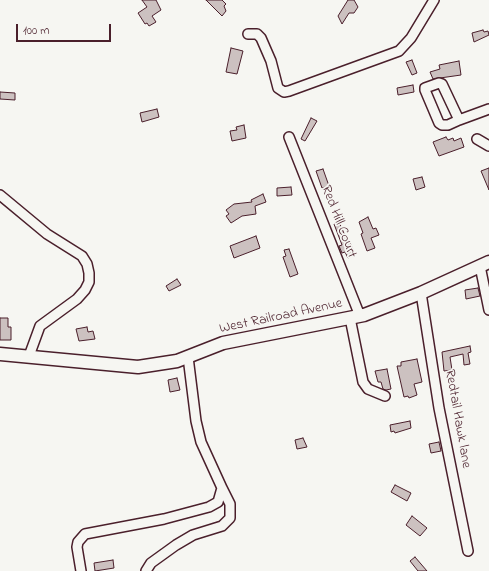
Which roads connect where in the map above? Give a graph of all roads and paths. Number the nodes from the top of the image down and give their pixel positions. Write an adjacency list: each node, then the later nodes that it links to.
1 (434, 0): 2 (street)
2 (248, 34)
3 (489, 109): 4 (street)
4 (460, 120): 4 (street)
5 (289, 137): 12 (street, Red Hill Court)
6 (477, 139): 7 (street)
7 (489, 146)
8 (0, 195): 14 (street)
9 (484, 264): 10 (main road, West Railroad Avenue); 11 (street)
10 (421, 293): 12 (main road, West Railroad Avenue); 18 (street, Redtail Hawk lane)
11 (489, 310)
12 (355, 317): 15 (main road, West Railroad Avenue); 16 (street, Red Hill Court)
13 (0, 354): 14 (main road, West Railroad Avenue)
14 (29, 356): 15 (main road, West Railroad Avenue)
15 (188, 357): 17 (street)
16 (385, 396)
17 (222, 488): 19 (street); 20 (street)
18 (468, 550)
19 (81, 571)
20 (146, 571)

